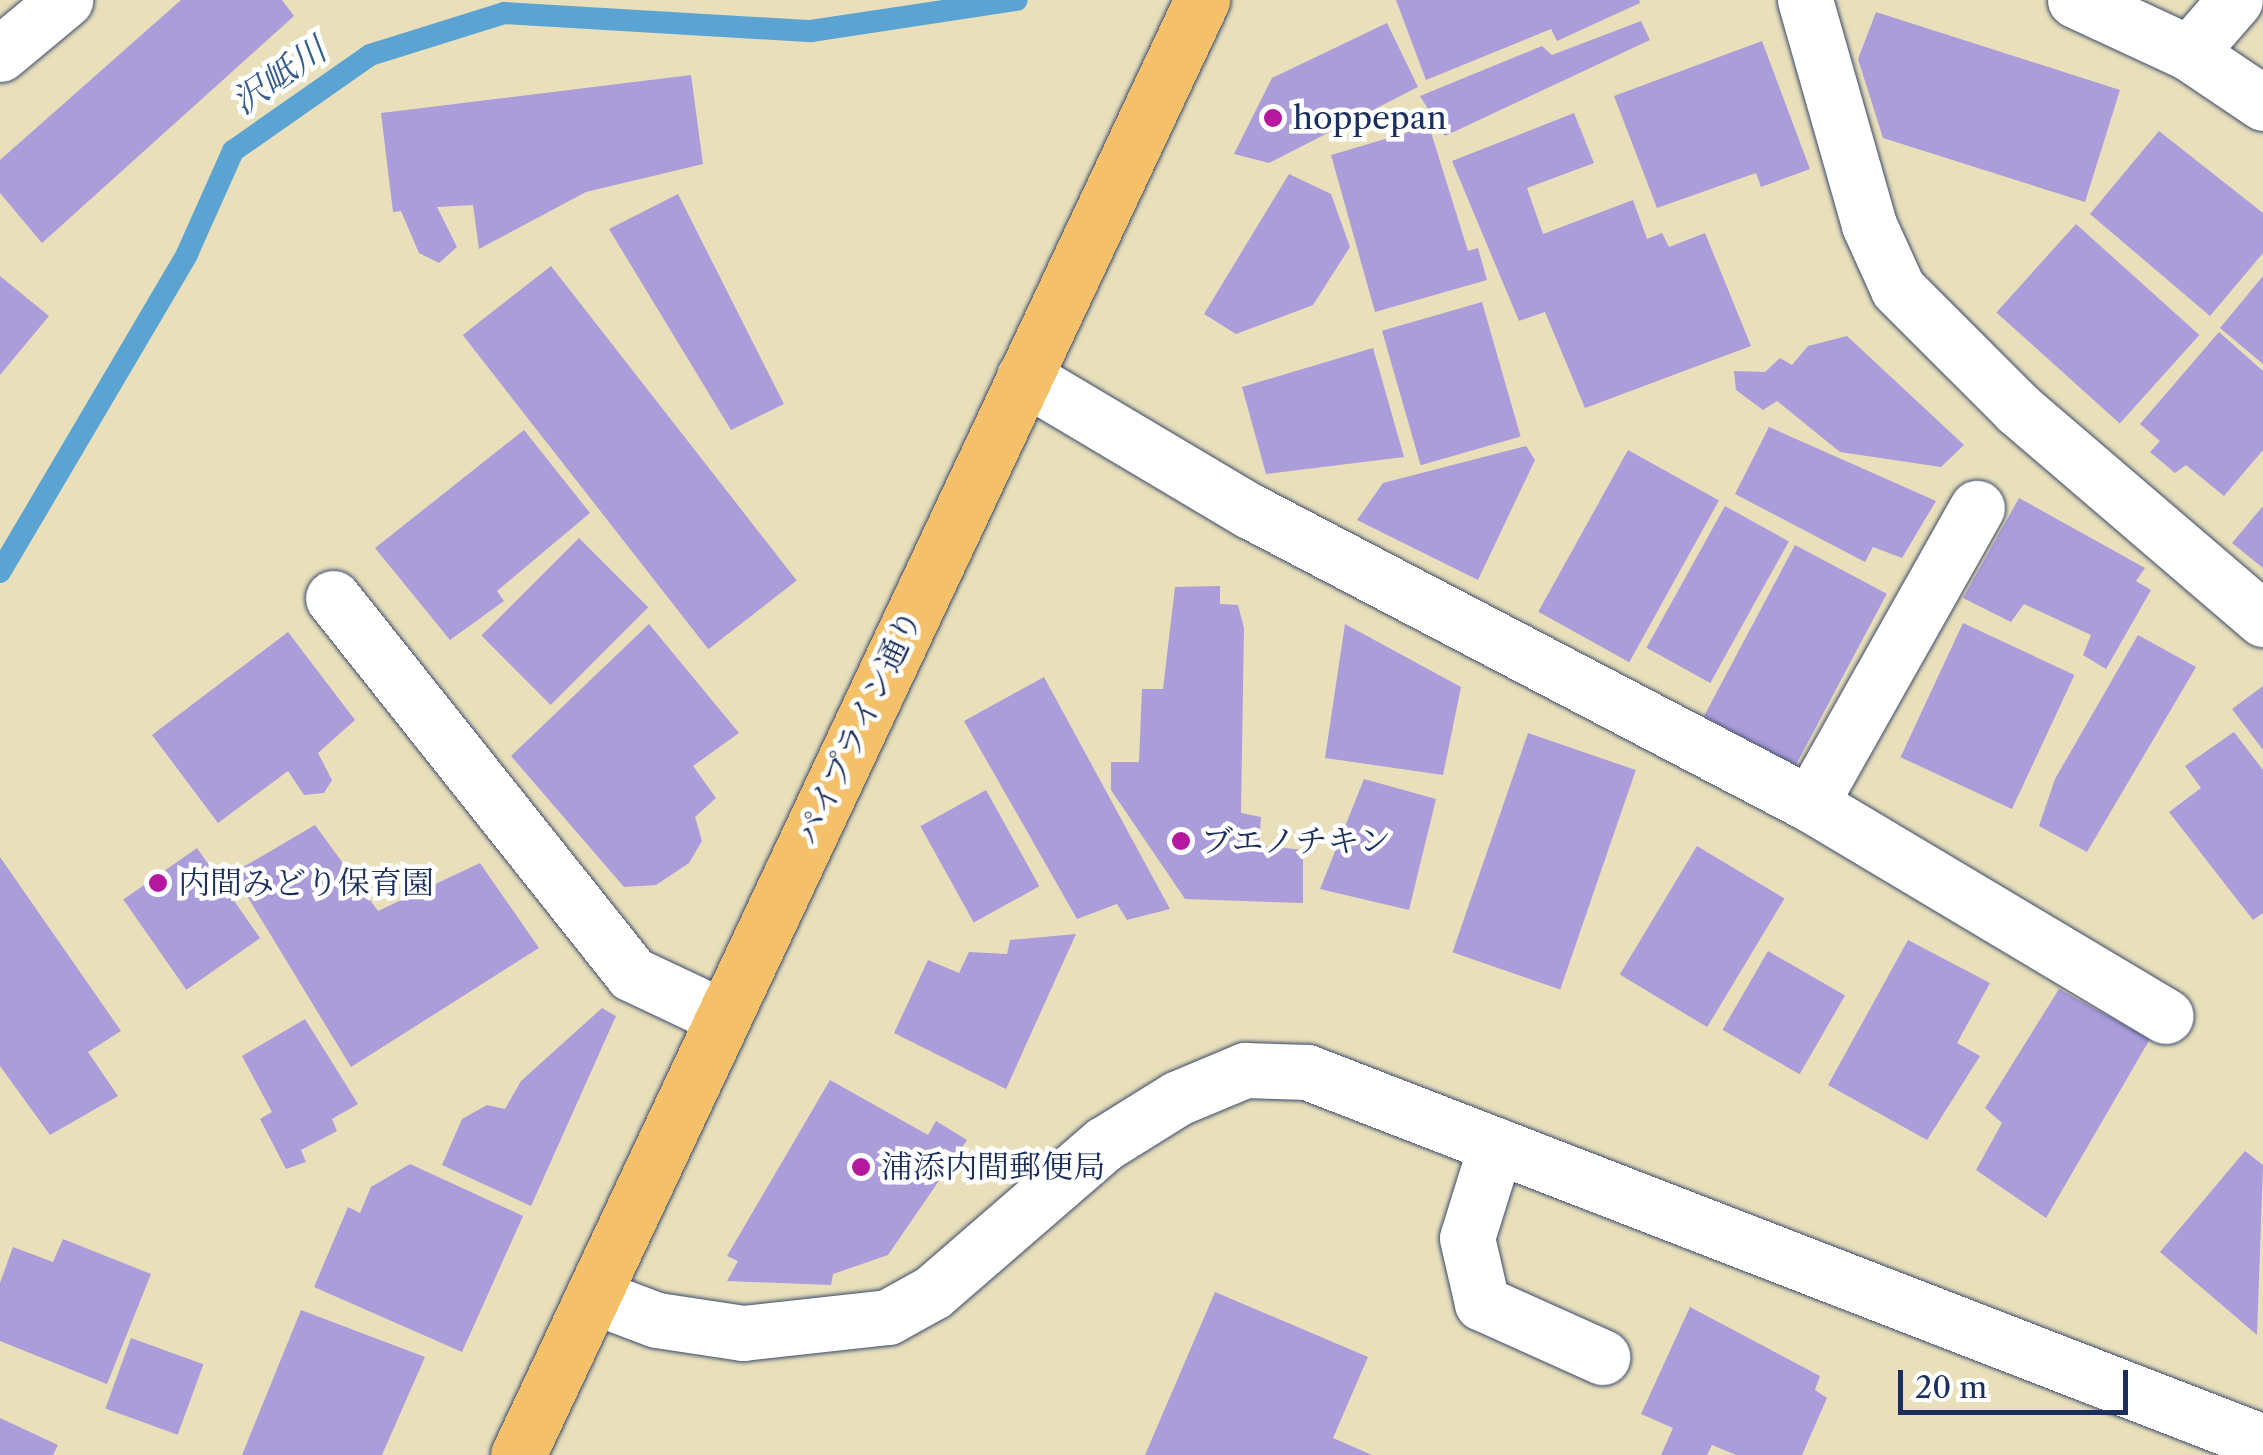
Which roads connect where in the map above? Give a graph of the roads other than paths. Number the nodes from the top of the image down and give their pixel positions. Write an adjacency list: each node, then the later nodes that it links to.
1 (65, 0): 7 (street)
2 (1805, 0): 12 (street)
3 (2075, 0): 6 (street)
4 (2235, 0): 6 (street)
5 (1200, 3): 9 (main road, パイプライン通り)
6 (2189, 53): 8 (street)
7 (0, 54)
8 (2263, 104)
9 (1024, 377): 13 (street); 15 (main road, パイプライン通り)
10 (1977, 508): 13 (street)
11 (333, 598): 15 (street)
12 (2263, 618)
13 (1810, 804): 14 (street)
14 (2166, 1016)
15 (723, 1017): 17 (main road, パイプライン通り)
16 (1496, 1145): 17 (street); 18 (street); 19 (street)
17 (593, 1296): 20 (main road, パイプライン通り)
18 (1602, 1357)
19 (2263, 1442)
20 (518, 1455)

